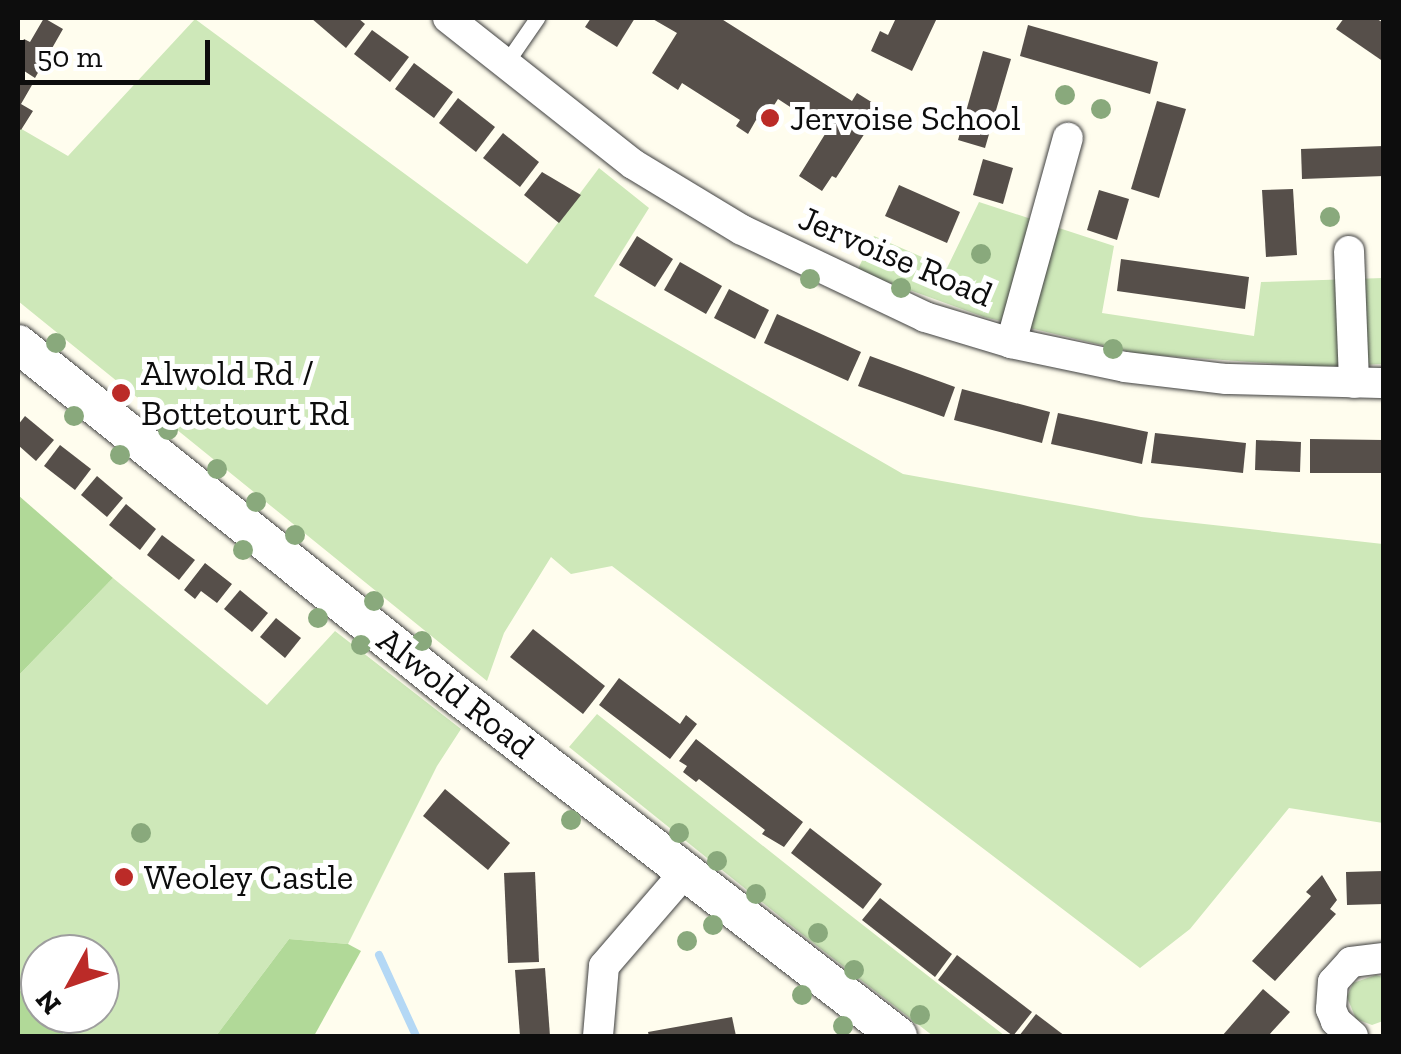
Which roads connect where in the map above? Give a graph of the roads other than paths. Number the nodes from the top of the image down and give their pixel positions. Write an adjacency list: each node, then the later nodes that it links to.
1 (448, 18): 3 (street, Jervoise Road)
2 (536, 18): 3 (lane)
3 (506, 63): 6 (street, Jervoise Road)
4 (1068, 138): 6 (street)
5 (1349, 251): 8 (street)
6 (1011, 343): 8 (street, Jervoise Road)
7 (18, 344): 9 (street, Alwold Road)
8 (1368, 383)
9 (686, 871): 12 (street); 13 (street, Alwold Road)
10 (1384, 958): 11 (street)
11 (1346, 1035)
12 (598, 1036)
13 (898, 1036)

